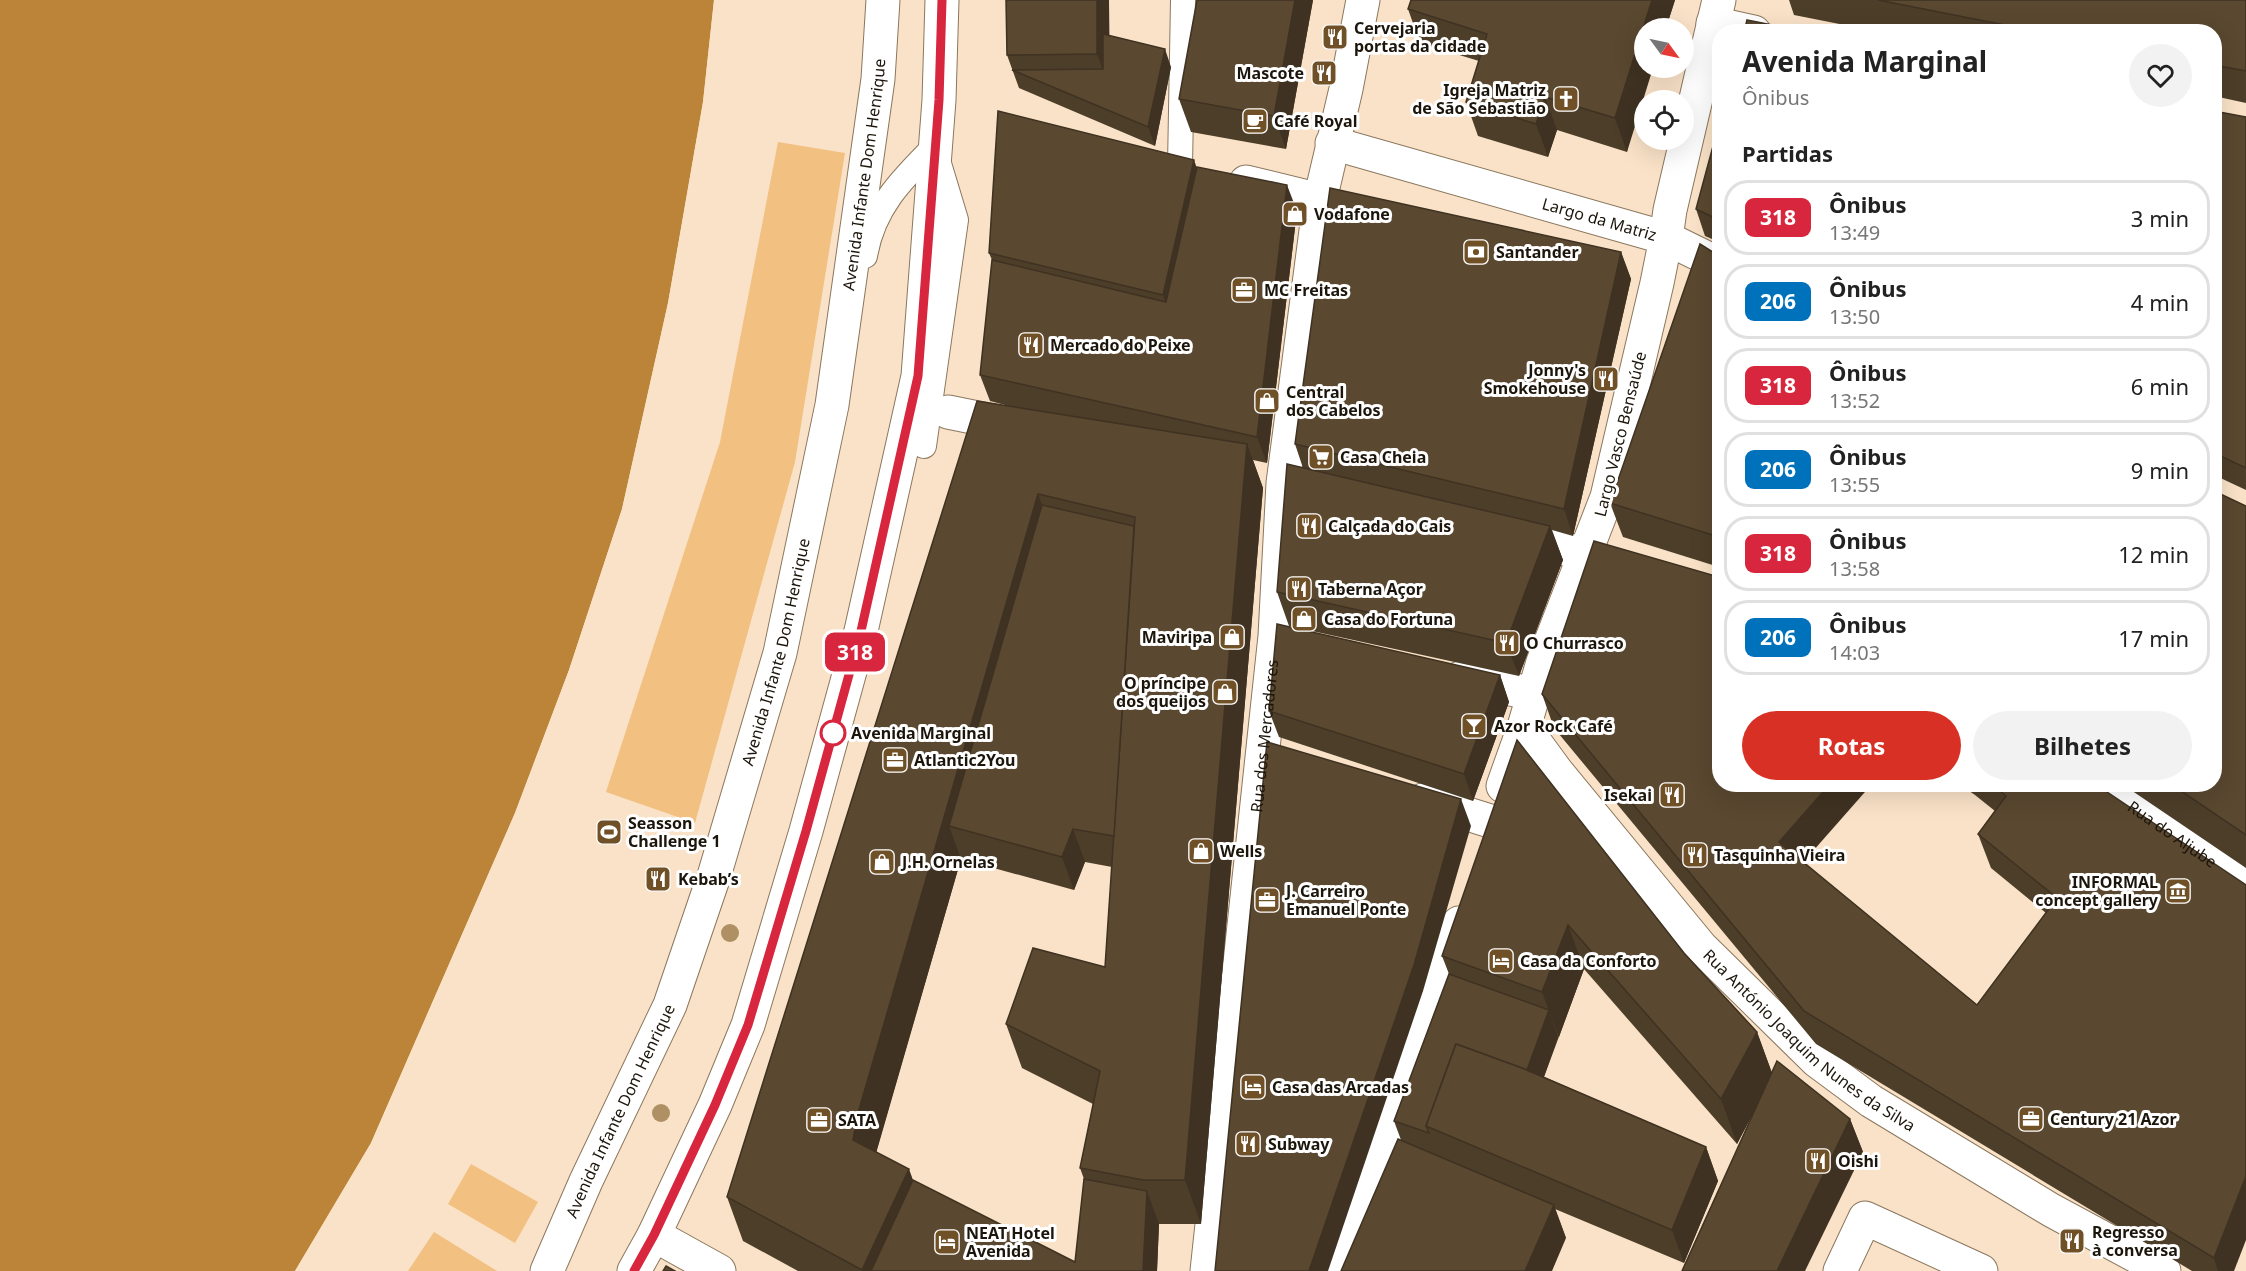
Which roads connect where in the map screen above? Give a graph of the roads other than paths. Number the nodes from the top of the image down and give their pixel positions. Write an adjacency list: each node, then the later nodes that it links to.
1 (883, 0): 36 (street, Avenida Infante Dom Henrique)
2 (942, 0): 9 (street)
3 (1183, 0): 11 (lane)
4 (1363, 0): 8 (street)
5 (1716, 12): 6 (street)
6 (1739, 24)
7 (1712, 29): 13 (street, Largo da Matriz)
8 (1332, 143): 12 (street); 13 (street, Largo da Matriz)
9 (934, 147): 17 (lane); 18 (lane); 35 (street)
10 (1147, 158): 11 (street)
11 (1199, 171): 12 (street)
12 (1320, 200): 20 (street, Rua dos Mercadores)
13 (1666, 238): 14 (street); 22 (street, Largo Vasco Bensaúde)
14 (1712, 261)
15 (948, 411): 16 (street)
16 (1041, 431)
17 (924, 446)
18 (834, 454)
19 (1249, 476): 20 (street)
20 (1295, 486): 24 (street, Rua dos Mercadores)
21 (1481, 529): 22 (street)
22 (1586, 554): 23 (street); 27 (street, Largo Vasco Bensaúde)
23 (1618, 557)
24 (1275, 636): 25 (street); 29 (street, Rua dos Mercadores)
25 (1309, 644)
26 (1433, 671): 27 (street)
27 (1534, 694): 28 (street, Largo Vasco Bensaúde)
28 (1524, 728): 31 (street, Largo Vasco Bensaúde); 43 (street, Rua António Joaquim Nunes da Silva)
29 (1262, 747): 30 (street); 39 (street, Rua dos Mercadores)
30 (1294, 758)
31 (1392, 790)
32 (2112, 792): 33 (street, Rua do Aljube)
33 (2246, 885)
34 (1469, 890): 40 (street)
35 (654, 1235): 37 (street); 38 (street)
36 (547, 1271)
37 (634, 1271)
38 (719, 1271)
39 (1207, 1271)
40 (1341, 1271)
41 (1840, 1271): 42 (street)
42 (1982, 1271)
43 (2164, 1271)

